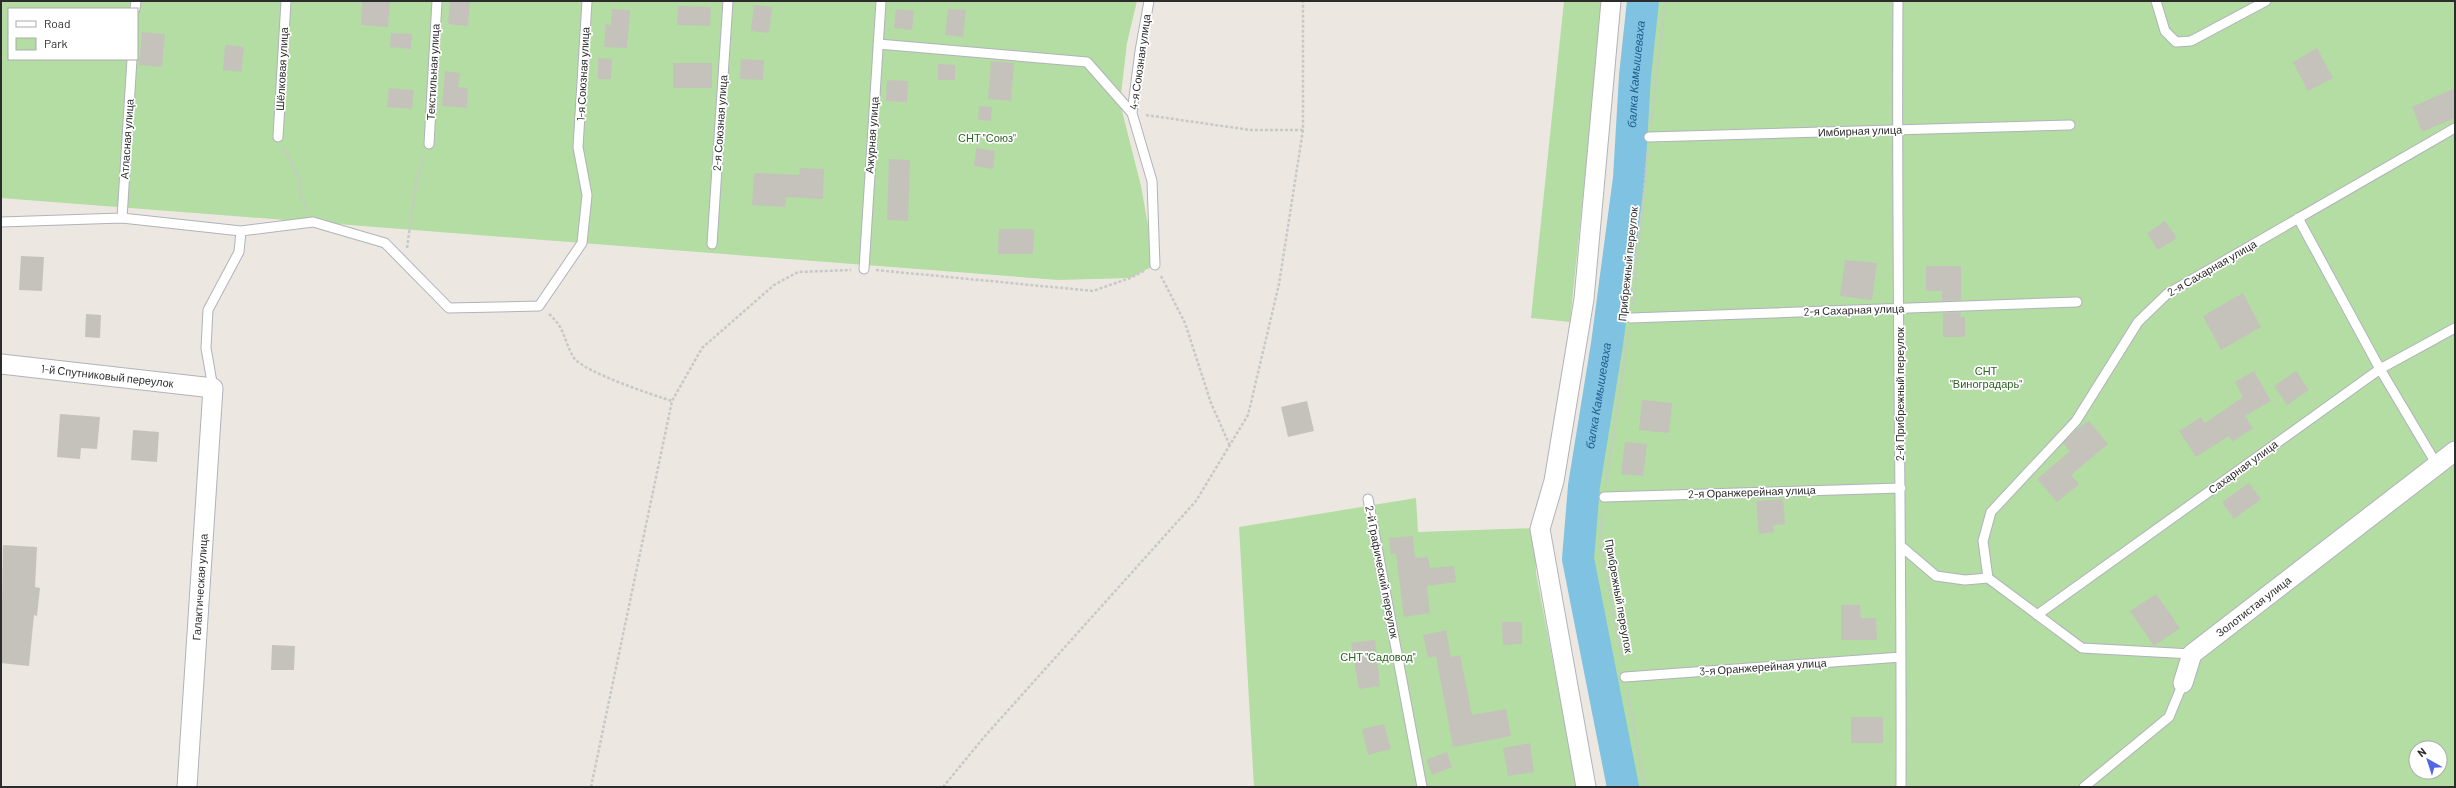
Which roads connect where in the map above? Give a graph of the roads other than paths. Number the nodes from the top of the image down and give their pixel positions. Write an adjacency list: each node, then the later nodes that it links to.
1 (286, 1): 17 (lane, Шёлковая улица)
2 (437, 1): 19 (lane, Текстильная улица)
3 (587, 1): 23 (lane, 1-я Союзная улица)
4 (728, 1): 24 (lane, 2-я Союзная улица)
5 (881, 1): 11 (lane, Ажурная улица)
6 (1149, 1): 13 (lane, 4-я Союзная улица)
7 (1611, 1): 48 (street)
8 (1898, 1): 16 (lane, 2-й Прибрежный переулок)
9 (2156, 1): 10 (lane)
10 (2266, 1)
11 (878, 44): 13 (lane); 26 (lane, Ажурная улица)
12 (132, 60): 20 (lane, Атласная улица)
13 (1132, 113): 25 (lane, 4-я Союзная улица)
14 (2070, 125): 16 (lane, Имбирная улица)
15 (2455, 128): 21 (lane, 2-я Сахарная улица)
16 (1897, 130): 18 (lane, Имбирная улица); 28 (lane, 2-й Прибрежный переулок)
17 (278, 137)
18 (1649, 137)
19 (429, 144)
20 (122, 218): 22 (lane); 23 (lane)
21 (2298, 218): 32 (lane); 40 (lane, 2-я Сахарная улица)
22 (1, 222)
23 (241, 231): 33 (lane)
24 (712, 244)
25 (1155, 265)
26 (864, 269)
27 (2077, 302): 28 (lane, 2-я Сахарная улица)
28 (1900, 308): 29 (lane, 2-я Сахарная улица); 36 (lane, 2-й Прибрежный переулок)
29 (1632, 318)
30 (2455, 328): 32 (lane, Сахарная улица)
31 (1, 364): 33 (street, 1-й Спутниковый переулок)
32 (2380, 369): 35 (lane); 41 (lane, Сахарная улица)
33 (213, 388): 46 (street, Галактическая улица)
34 (2455, 450): 35 (street, Золотистая улица)
35 (2437, 465): 42 (street, Золотистая улица)
36 (1901, 488): 37 (lane, 2-я Оранжерейная улица); 39 (lane, 2-й Прибрежный переулок)
37 (1604, 497)
38 (1368, 500): 47 (lane, 2-й Графический переулок)
39 (1902, 547): 40 (lane); 43 (lane, 2-й Прибрежный переулок)
40 (1988, 578): 41 (lane)
41 (2037, 615): 42 (lane)
42 (2192, 654): 45 (street)
43 (1901, 657): 44 (lane, 3-я Оранжерейная улица); 49 (lane, 2-й Прибрежный переулок)
44 (1625, 677)
45 (2183, 683): 50 (lane)
46 (187, 787)
47 (1422, 787)
48 (1586, 787)
49 (1900, 787)
50 (2084, 787)

